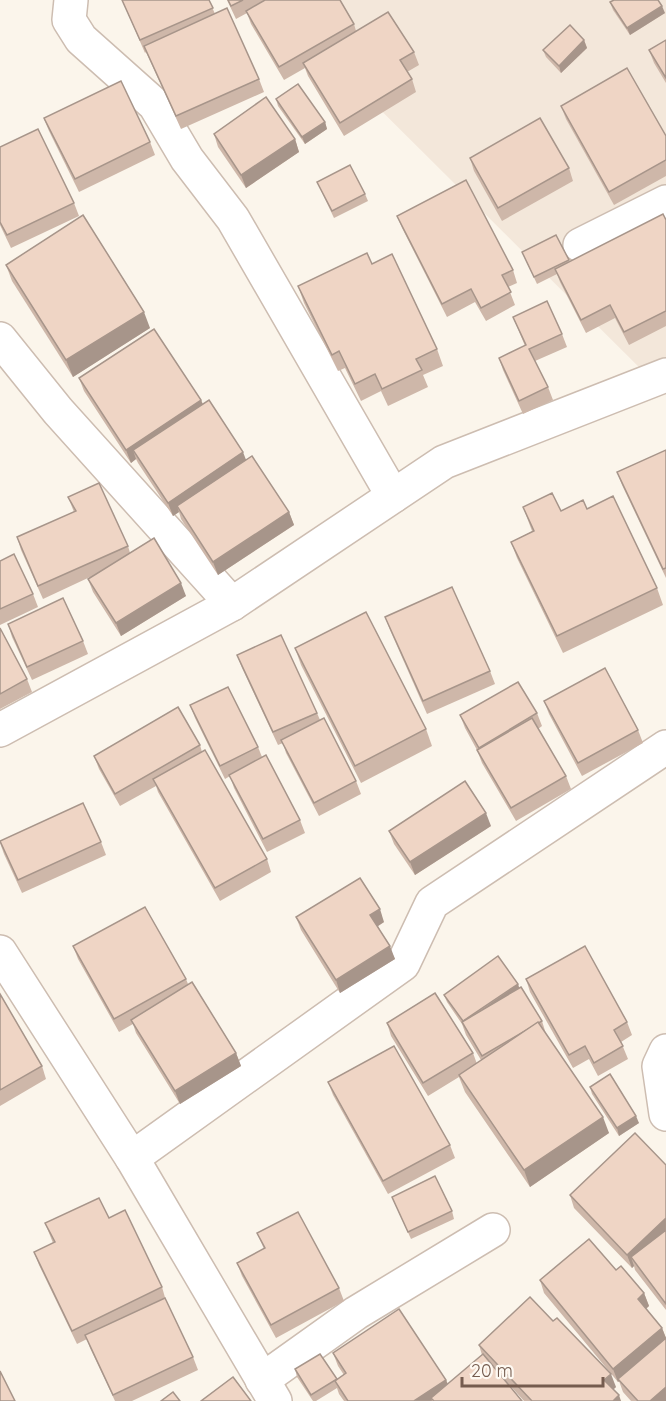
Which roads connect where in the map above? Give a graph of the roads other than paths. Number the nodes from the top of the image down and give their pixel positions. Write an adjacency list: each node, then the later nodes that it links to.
1 (71, 0): 6 (street)
2 (666, 202): 3 (street)
3 (580, 245)
4 (0, 339): 7 (street)
5 (666, 375): 6 (street)
6 (393, 496): 7 (street)
7 (232, 604): 8 (street)
8 (0, 730)
9 (666, 747): 13 (street)
10 (0, 952): 13 (street)
11 (666, 1051): 12 (street)
12 (666, 1114)
13 (132, 1158): 15 (street)
14 (493, 1230): 15 (street)
15 (269, 1391)

